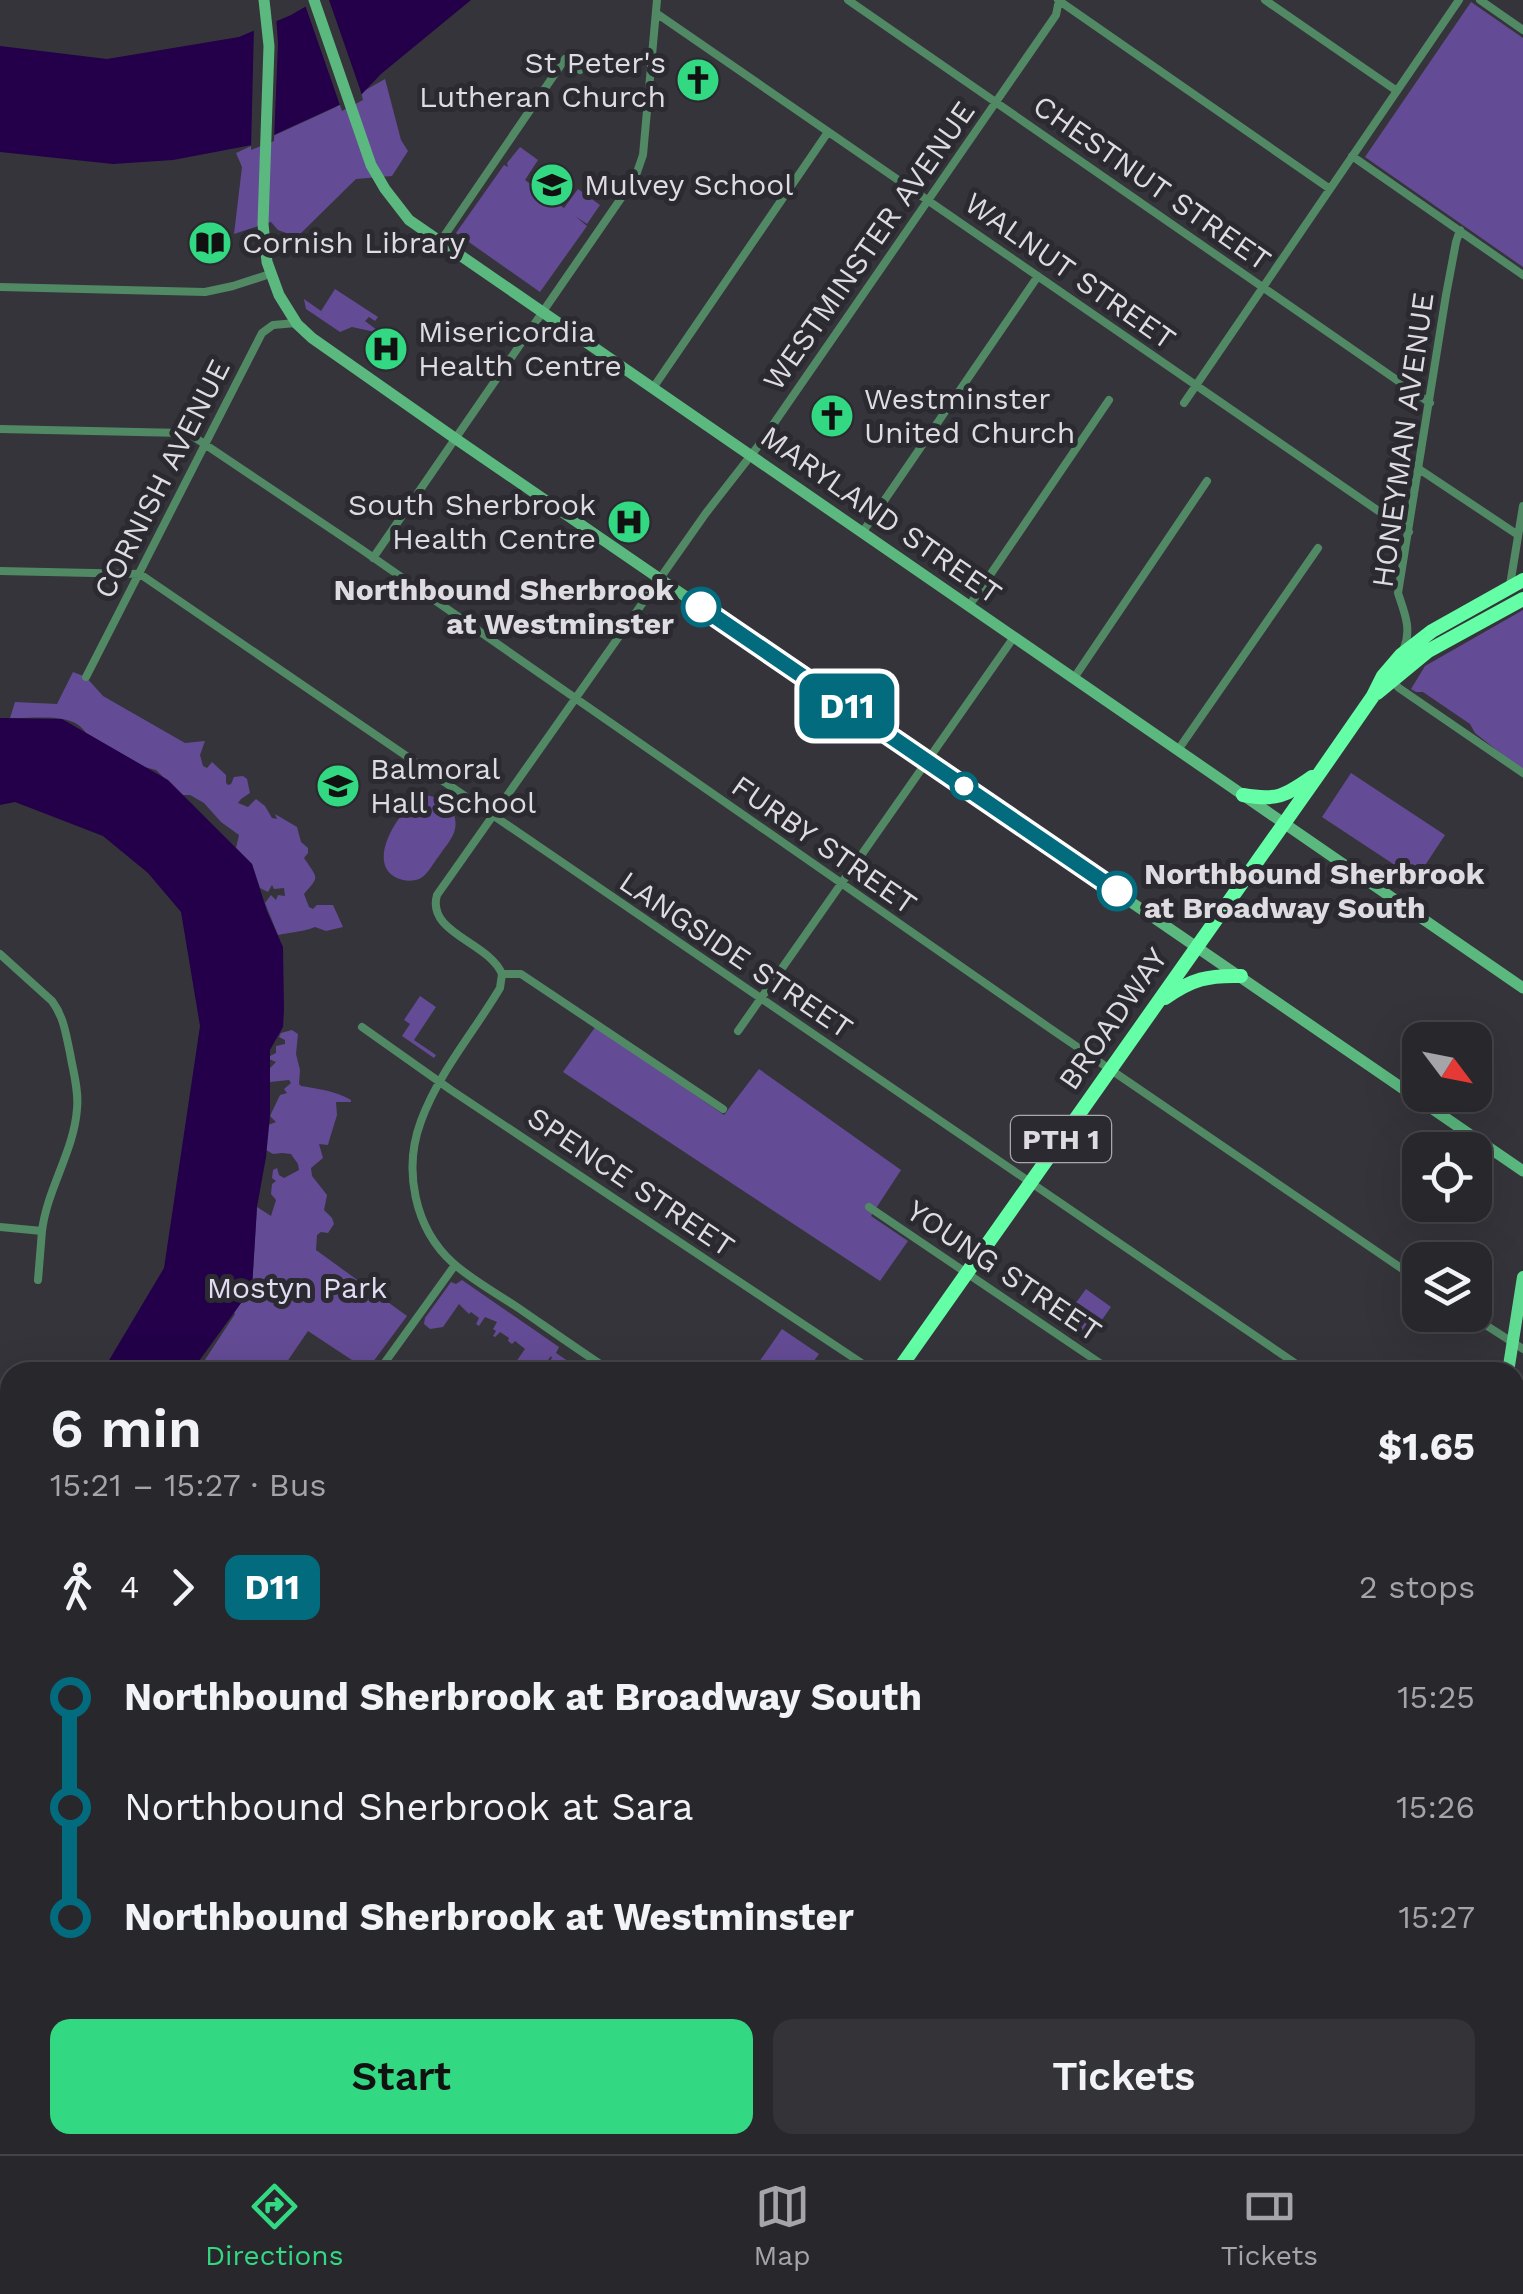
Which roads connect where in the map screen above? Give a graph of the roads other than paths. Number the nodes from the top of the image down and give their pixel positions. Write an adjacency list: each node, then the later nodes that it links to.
1 (264, 0): 20 (main road)
2 (314, 0): 19 (main road, MARYLAND STREET)
3 (657, 0): 9 (street)
4 (848, 0): 13 (street, CHESTNUT STREET)
5 (1058, 0): 13 (street, WESTMINSTER AVENUE); 16 (street)
6 (1265, 0): 12 (street)
7 (1459, 0): 12 (street)
8 (1480, 0): 10 (street)
9 (656, 13): 14 (street, WALNUT STREET); 25 (street)
10 (1523, 30)
11 (580, 70): 19 (street)
12 (1397, 91): 15 (street)
13 (995, 102): 17 (street, WESTMINSTER AVENUE); 24 (street, CHESTNUT STREET)
14 (828, 132): 17 (street, WALNUT STREET); 28 (street)
15 (1352, 156): 16 (street); 18 (street)
16 (1330, 189): 24 (street)
17 (927, 200): 22 (street, WALNUT STREET); 35 (street, WESTMINSTER AVENUE)
18 (1460, 230): 21 (street); 31 (street, HONEYMAN AVENUE)
19 (440, 242): 25 (main road, MARYLAND STREET)
20 (270, 274): 23 (street); 26 (main road)
21 (1523, 275)
22 (1038, 276): 27 (street, WALNUT STREET); 40 (street)
23 (0, 287)
24 (1263, 287): 27 (street); 31 (street, CHESTNUT STREET)
25 (544, 312): 28 (main road, MARYLAND STREET); 33 (street)
26 (296, 322): 33 (main road); 34 (street, CORNISH AVENUE)
27 (1196, 386): 30 (street); 39 (street, WALNUT STREET)
28 (653, 388): 35 (main road, MARYLAND STREET)
29 (1109, 400): 49 (street)
30 (1184, 403)
31 (1430, 403): 36 (street, HONEYMAN AVENUE)
32 (0, 429): 34 (street)
33 (456, 439): 43 (street); 46 (main road)
34 (204, 444): 43 (street, FURBY STREET); 45 (street, CORNISH AVENUE)
35 (750, 455): 40 (main road, MARYLAND STREET); 46 (street, WESTMINSTER AVENUE)
36 (1420, 469): 39 (street, HONEYMAN AVENUE); 41 (street)
37 (1207, 481): 53 (street)
38 (1523, 506): 41 (street)
39 (1409, 532): 51 (street, HONEYMAN AVENUE)
40 (862, 533): 49 (main road, MARYLAND STREET)
41 (1518, 535): 47 (street)
42 (1318, 548): 57 (street)
43 (374, 558): 56 (street, FURBY STREET)
44 (0, 571): 45 (street)
45 (140, 574): 52 (street, CORNISH AVENUE); 62 (street, LANGSIDE STREET)
46 (660, 578): 56 (street, WESTMINSTER AVENUE); 58 (main road)
47 (1516, 583): 51 (highway, BROADWAY / PTH 1)
48 (1523, 599): 54 (highway, BROADWAY / PTH 1)
49 (969, 606): 50 (main road, MARYLAND STREET)
50 (1014, 637): 53 (main road, MARYLAND STREET); 58 (street)
51 (1401, 655): 55 (highway, BROADWAY / PTH 1)
52 (86, 677)
53 (1074, 678): 57 (main road, MARYLAND STREET)
54 (1392, 681): 55 (highway, BROADWAY / PTH 1); 60 (street)
55 (1373, 696): 59 (highway, BROADWAY / PTH 1)
56 (575, 699): 62 (street, WESTMINSTER AVENUE); 64 (street, FURBY STREET)
57 (1178, 750): 61 (main road, MARYLAND STREET)
58 (927, 761): 64 (street); 65 (main road)
59 (1321, 771): 61 (highway); 63 (highway, BROADWAY / PTH 1)
60 (1523, 773)
61 (1243, 795): 63 (main road, MARYLAND STREET)
62 (492, 816): 67 (street, WESTMINSTER AVENUE); 70 (street, LANGSIDE STREET)
63 (1284, 823): 65 (highway, BROADWAY / PTH 1); 69 (main road, MARYLAND STREET)
64 (842, 885): 70 (street); 74 (street, FURBY STREET)
65 (1198, 947): 68 (main road); 71 (highway, BROADWAY / PTH 1)
66 (0, 954): 81 (street)
67 (502, 974): 75 (street); 76 (street)
68 (1240, 976): 71 (highway); 77 (main road)
69 (1523, 988)
70 (761, 999): 73 (street); 78 (street, LANGSIDE STREET)
71 (1157, 1005): 74 (highway, BROADWAY / PTH 1)
72 (362, 1026): 75 (street, SPENCE STREET)
73 (738, 1032)
74 (1110, 1070): 78 (highway, BROADWAY / PTH 1); 83 (street, FURBY STREET)
75 (440, 1082): 82 (street); 91 (street, SPENCE STREET)
76 (723, 1109)
77 (1523, 1171)
78 (1031, 1182): 84 (highway, BROADWAY / PTH 1); 94 (street, LANGSIDE STREET)
79 (869, 1207): 84 (street, YOUNG STREET)
80 (0, 1227): 81 (street)
81 (42, 1231): 86 (street)
82 (455, 1265): 89 (street); 90 (street)
83 (1402, 1268)
84 (967, 1274): 92 (highway, BROADWAY / PTH 1); 93 (street, YOUNG STREET)
85 (1523, 1277): 88 (main road)
86 (38, 1280)
87 (1492, 1329): 88 (street)
88 (1518, 1346)
89 (385, 1362)
90 (597, 1362)
91 (861, 1362)
92 (904, 1362)
93 (1098, 1362)
94 (1293, 1362)

